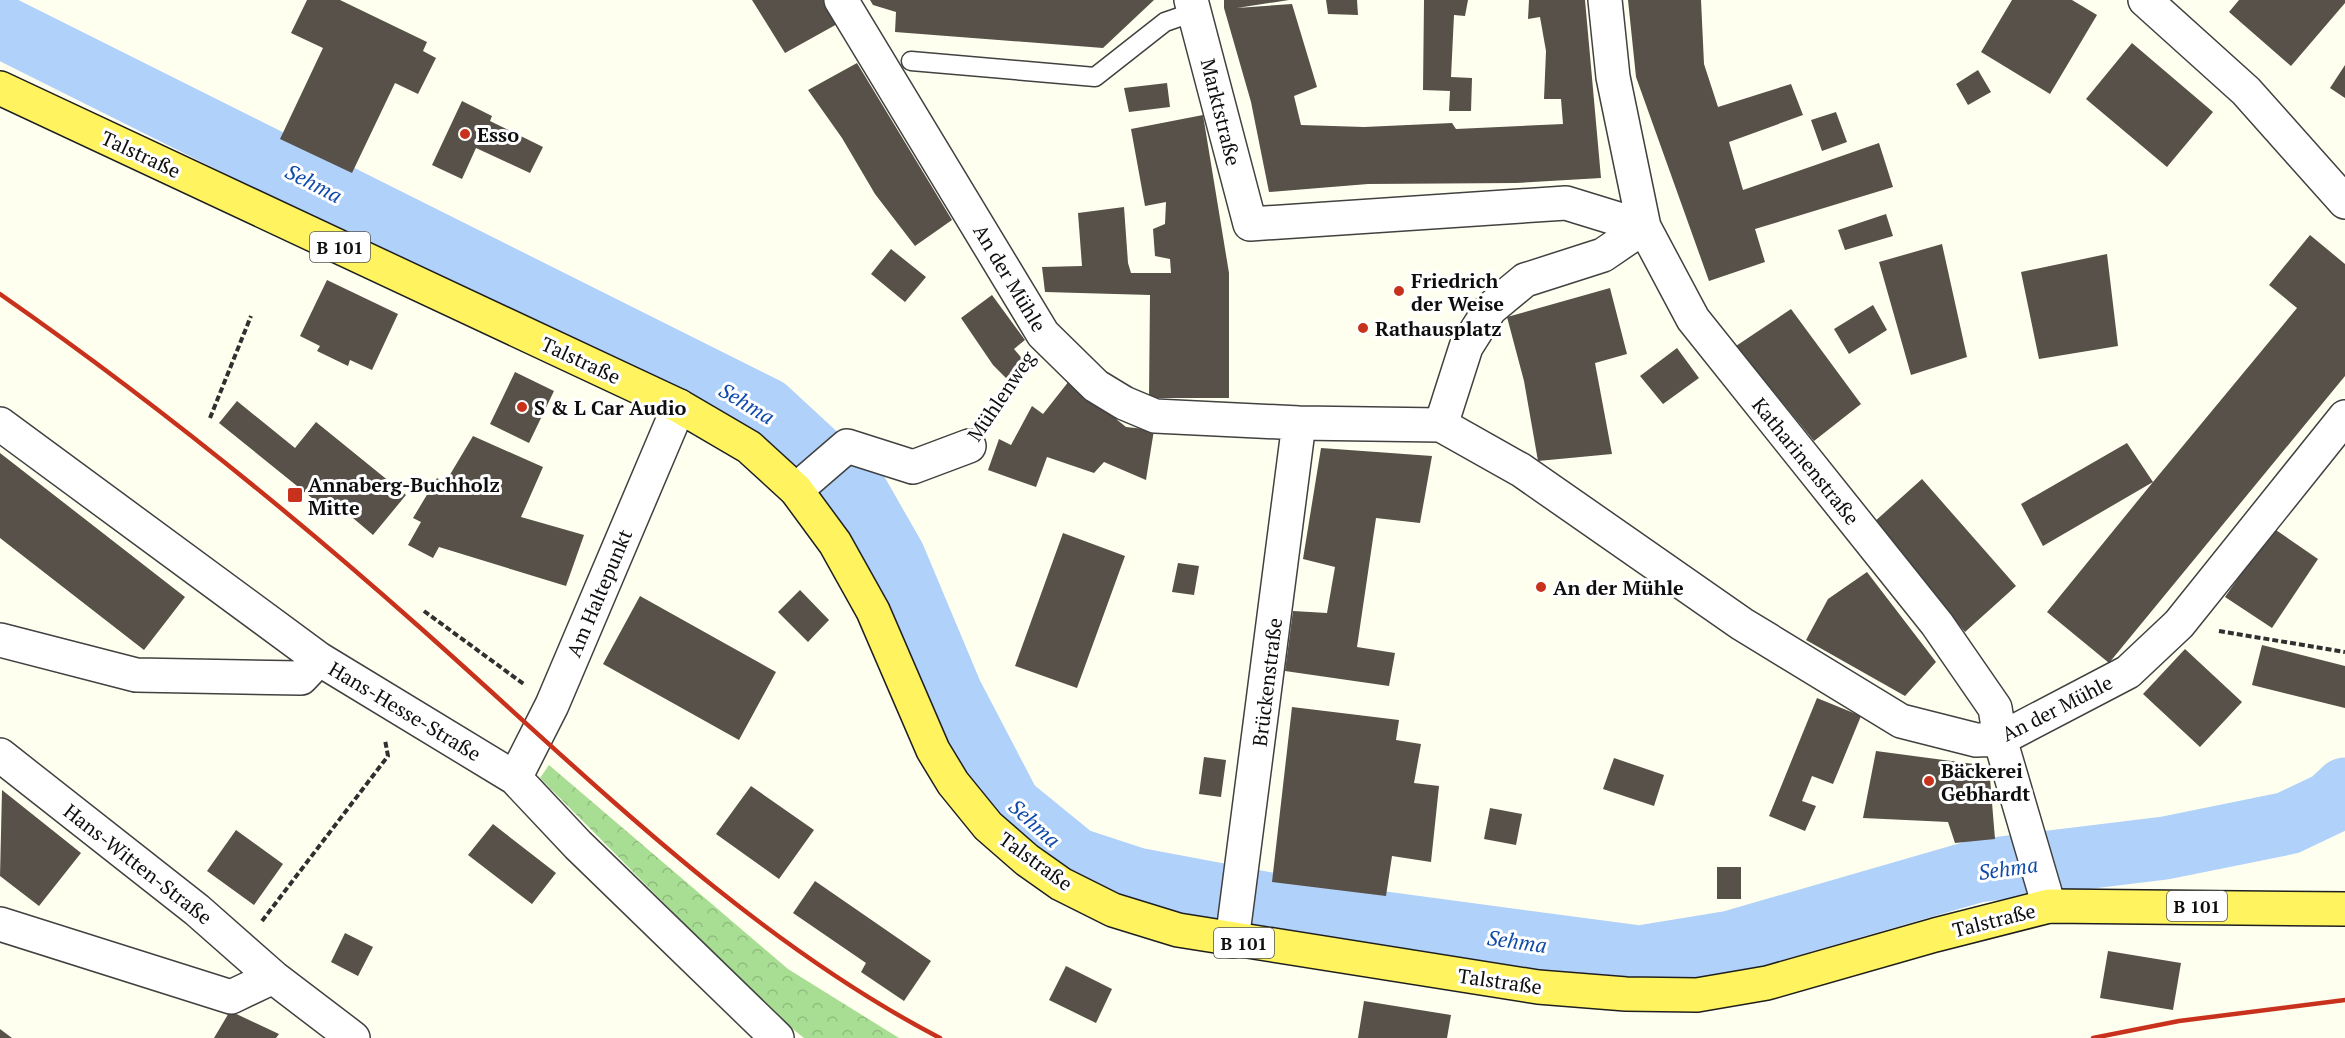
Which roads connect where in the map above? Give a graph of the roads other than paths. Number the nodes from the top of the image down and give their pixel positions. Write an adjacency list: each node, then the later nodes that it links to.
1 (841, 0): 12 (street, An der Mühle)
2 (1605, 0): 8 (street, Katharinenstraße)
3 (2145, 0): 7 (street)
4 (1193, 6): 5 (lane); 8 (street, Marktstraße)
5 (911, 61)
6 (0, 88): 9 (main road, Talstraße / B 101)
7 (2345, 202)
8 (1644, 227): 13 (street); 18 (street, Katharinenstraße)
9 (679, 406): 15 (main road, Talstraße / B 101); 20 (street, Am Haltepunkt)
10 (2345, 417): 18 (street, An der Mühle)
11 (0, 423): 17 (street, Hans-Hesse-Straße)
12 (1299, 423): 13 (street, An der Mühle); 24 (street, Brückenstraße)
13 (1442, 425): 18 (street, An der Mühle)
14 (969, 446): 15 (street, Mühlenweg)
15 (805, 483): 24 (main road, Talstraße / B 101)
16 (0, 640): 17 (street)
17 (319, 659): 20 (street, Hans-Hesse-Straße)
18 (2000, 739): 21 (street, Katharinenstraße)
19 (0, 755): 25 (street, Hans-Witten-Straße)
20 (515, 778): 27 (street, Hans-Hesse-Straße)
21 (2047, 896): 22 (main road, Talstraße / B 101); 24 (main road, Talstraße / B 101)
22 (2345, 909)
23 (0, 924): 25 (street)
24 (1234, 928)
25 (273, 977): 26 (street, Hans-Witten-Straße)
26 (353, 1038)
27 (777, 1038)

